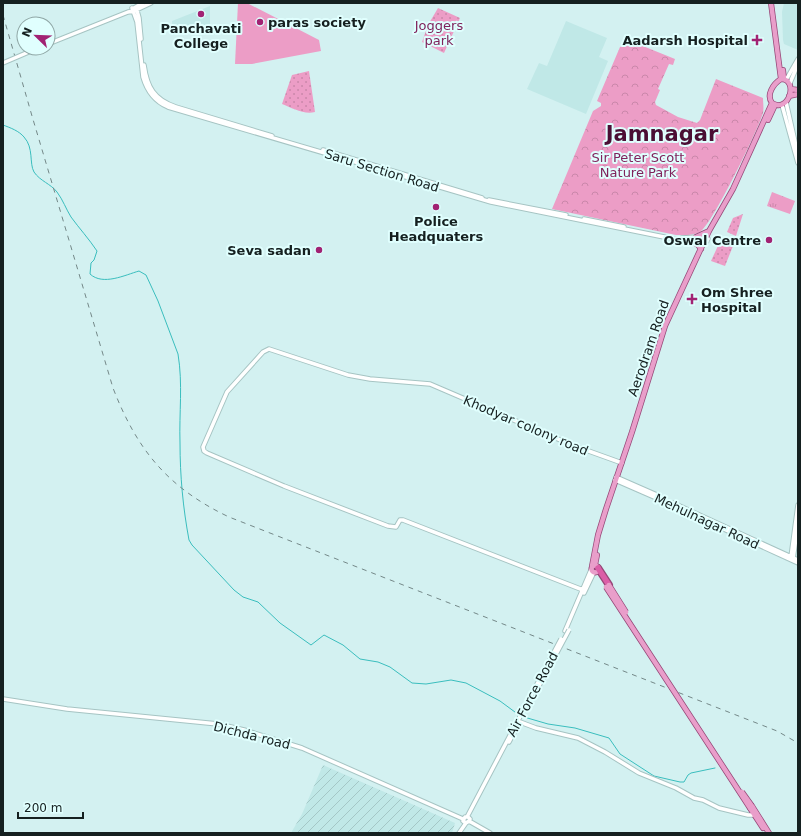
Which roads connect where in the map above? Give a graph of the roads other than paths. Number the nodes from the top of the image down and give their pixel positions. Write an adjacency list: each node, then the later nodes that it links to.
1 (143, 3): 4 (street)
2 (151, 3): 4 (street)
3 (772, 3): 10 (main road)
4 (135, 9): 5 (street); 20 (street, Saru Section Road); 22 (street, Saru Section Road)
5 (56, 41)
6 (19, 56): 8 (street, bridge)
7 (798, 59): 10 (street)
8 (3, 63)
9 (798, 64): 10 (street)
10 (785, 80): 11 (main road); 15 (main road)
11 (791, 88): 12 (main road); 14 (main road)
12 (798, 90)
13 (798, 94): 14 (main road)
14 (789, 96): 16 (main road)
15 (773, 104): 16 (main road); 19 (main road, Aerodram Road); 21 (main road, Aerodram Road)
16 (784, 104): 17 (street); 18 (street)
17 (798, 155)
18 (798, 163)
19 (709, 231): 20 (main road); 21 (main road, Aerodram Road)
20 (696, 237): 21 (street, Saru Section Road)
21 (706, 240): 22 (street, Saru Section Road); 23 (main road, Aerodram Road); 24 (main road, Aerodram Road)
22 (692, 241): 23 (main road)
23 (701, 249): 24 (main road, Aerodram Road)
24 (622, 463): 25 (main road, Aerodram Road); 33 (street, Khodyar colony road)
25 (616, 479): 28 (street, Mehulnagar Road); 31 (main road, Aerodram Road)
26 (798, 505): 28 (street)
27 (798, 524): 28 (street)
28 (792, 559): 29 (street, Mehulnagar Road); 30 (street, Mehulnagar Road)
29 (798, 560)
30 (798, 563)
31 (594, 569): 32 (highway); 33 (street, Air Force Road); 34 (street, Air Force Road)
32 (608, 586): 38 (main road, bridge)
33 (583, 590): 34 (street, Air Force Road)
34 (567, 630): 35 (street, Air Force Road, bridge)
35 (545, 672): 37 (street, Air Force Road); 40 (street, Air Force Road)
36 (3, 699): 40 (street, Dichda road)
37 (520, 722): 39 (street); 40 (street, Air Force Road)
38 (751, 807): 39 (main road); 44 (main road)
39 (754, 815): 43 (main road)
40 (466, 820): 41 (street, Air Force Road); 42 (street, Dichda road)
41 (457, 833)
42 (490, 833)
43 (766, 833)
44 (769, 833)

